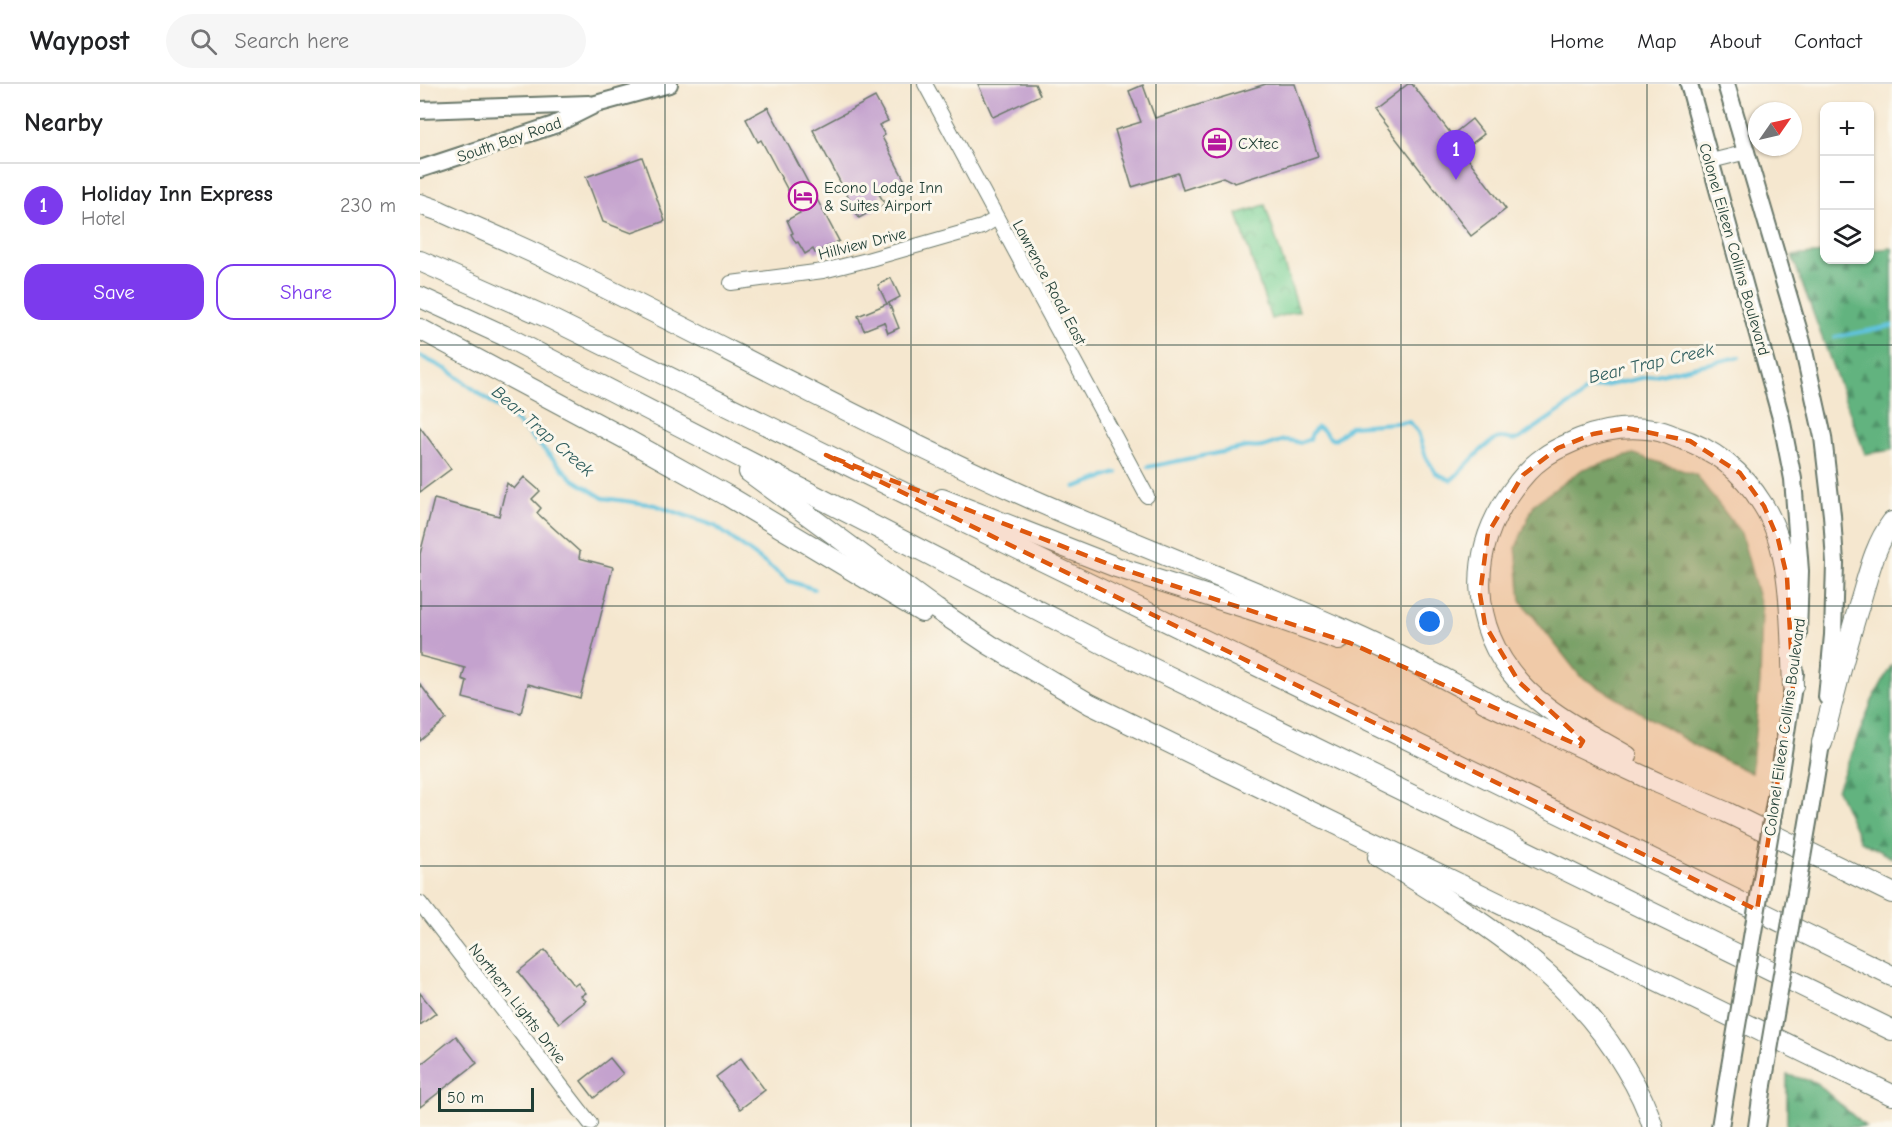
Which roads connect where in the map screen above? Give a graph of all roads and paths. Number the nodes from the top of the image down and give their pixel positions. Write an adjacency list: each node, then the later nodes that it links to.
1 (669, 84): 5 (main road, South Bay Road)
2 (925, 84): 11 (street, Lawrence Road East)
3 (1689, 84): 8 (main road, Colonel Eileen Collins Boulevard)
4 (1726, 84): 7 (main road, Colonel Eileen Collins Boulevard)
5 (596, 104): 6 (main road, South Bay Road); 9 (main road, South Bay Road)
6 (420, 110)
7 (1747, 152): 8 (street); 23 (main road, Colonel Eileen Collins Boulevard)
8 (1711, 161): 21 (main road, Colonel Eileen Collins Boulevard)
9 (420, 169)
10 (420, 204): 22 (highway)
11 (997, 218): 13 (street, Hillview Drive); 18 (street, Lawrence Road East)
12 (420, 261): 17 (highway)
13 (731, 283)
14 (420, 297): 16 (highway)
15 (420, 330): 20 (highway)
16 (695, 433): 20 (highway); 29 (highway)
17 (826, 455): 22 (highway); 28 (highway)
18 (1147, 496)
19 (1892, 522): 23 (highway)
20 (990, 645): 24 (highway)
21 (1793, 686): 25 (highway); 33 (main road, Colonel Eileen Collins Boulevard, bridge)
22 (1496, 706): 25 (highway)
23 (1822, 743): 34 (main road, Colonel Eileen Collins Boulevard, bridge)
24 (1294, 804): 30 (highway); 32 (highway)
25 (1726, 812): 26 (highway)
26 (1892, 893)
27 (420, 903): 31 (street, Northern Lights Drive)
28 (1892, 976)
29 (1892, 1030)
30 (1892, 1095)
31 (590, 1123)
32 (1653, 1127)
33 (1720, 1127)
34 (1757, 1127)

